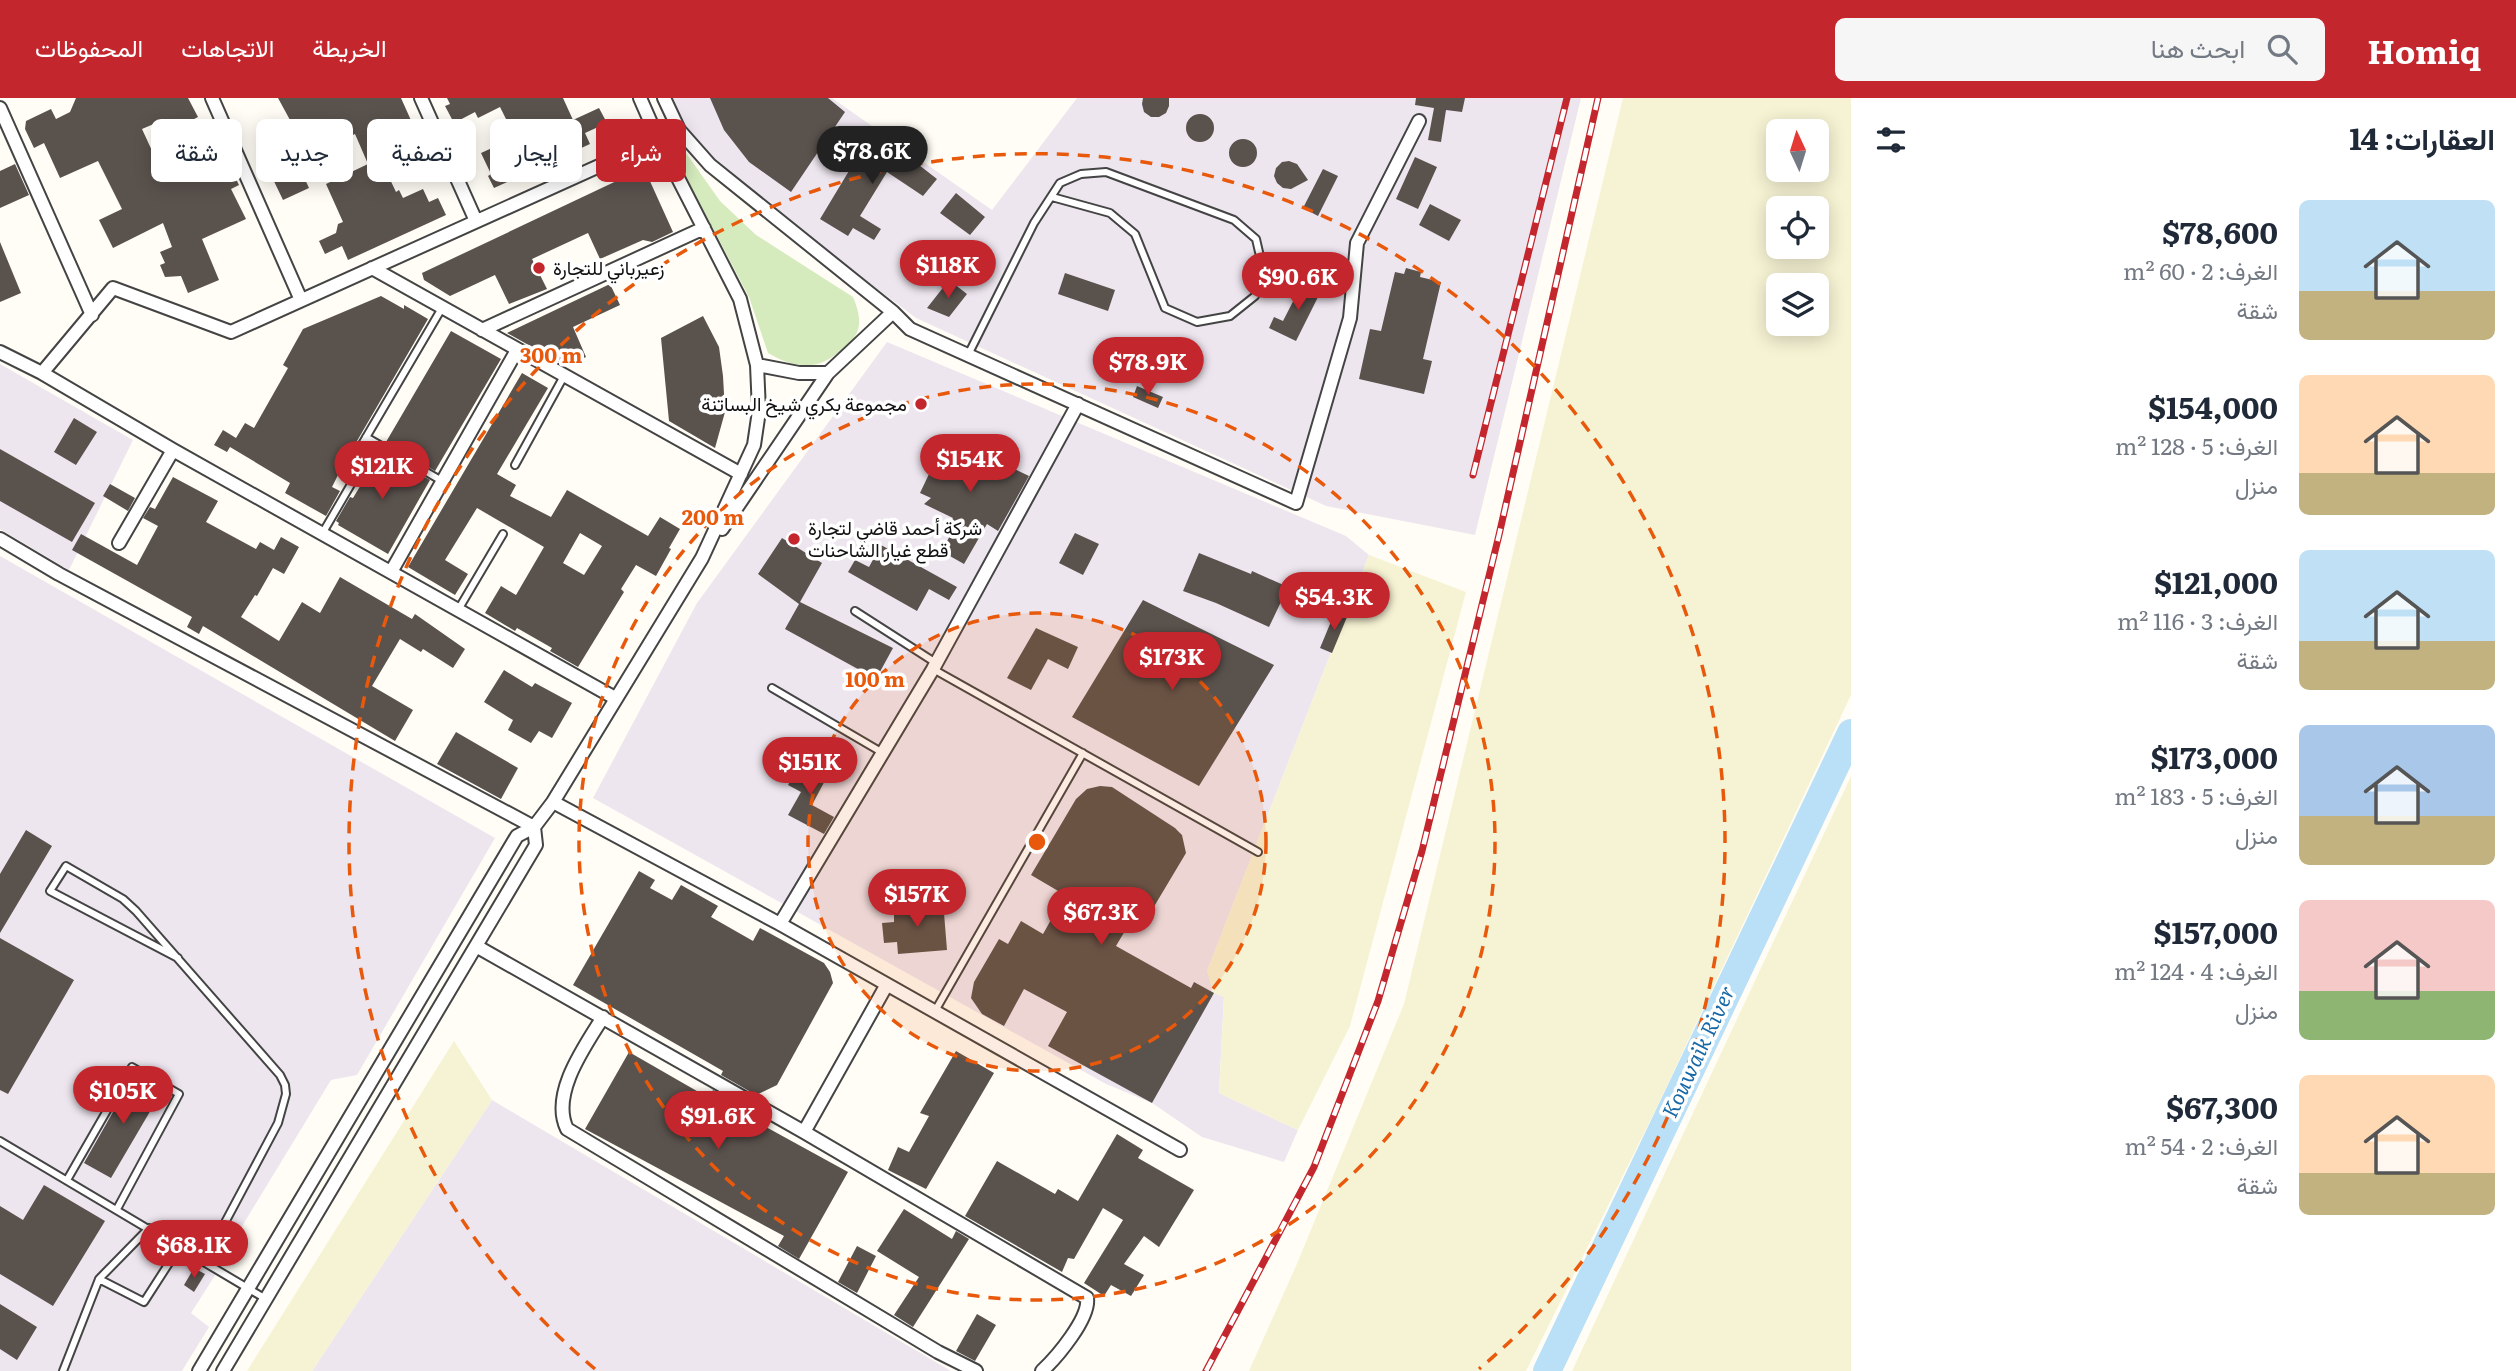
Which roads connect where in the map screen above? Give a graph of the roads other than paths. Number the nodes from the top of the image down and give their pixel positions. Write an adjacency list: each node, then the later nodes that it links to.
1 (212, 98): 16 (street)
2 (421, 98): 13 (street)
3 (640, 98): 6 (street)
4 (664, 98): 7 (street)
5 (0, 108): 19 (street)
6 (649, 119)
7 (674, 119)
8 (1419, 121): 28 (street)
9 (686, 138): 18 (street)
10 (596, 167): 13 (street)
11 (680, 182): 14 (street)
12 (1052, 197): 12 (lane); 23 (lane)
13 (476, 221): 15 (street)
14 (704, 228): 20 (street); 24 (street)
15 (372, 268): 16 (street); 17 (street)
16 (302, 300): 19 (street)
17 (442, 308): 20 (street); 29 (lane)
18 (893, 312): 23 (street); 26 (street)
19 (92, 314): 25 (street)
20 (482, 330): 21 (street)
21 (517, 350): 27 (street); 33 (street)
22 (0, 352): 25 (street)
23 (968, 355): 28 (street)
24 (757, 365): 26 (street); 32 (street)
25 (42, 373): 30 (street)
26 (828, 373): 38 (street)
27 (564, 376): 31 (lane); 32 (street)
28 (1078, 404): 42 (street)
29 (366, 437): 33 (lane); 34 (lane)
30 (173, 450): 34 (street); 37 (street)
31 (515, 465)
32 (741, 474): 38 (street)
33 (442, 481): 39 (street)
34 (322, 534): 39 (street)
35 (503, 534): 40 (lane)
36 (0, 539): 48 (street)
37 (119, 543)
38 (702, 558): 44 (street)
39 (391, 572): 40 (street)
40 (458, 610): 44 (street)
41 (855, 611): 42 (lane)
42 (934, 666): 45 (street); 46 (lane)
43 (772, 688): 45 (lane)
44 (615, 698): 47 (street)
45 (883, 753): 50 (street)
46 (1083, 753): 49 (lane); 54 (lane)
47 (554, 802): 48 (street); 50 (street)
48 (534, 827): 51 (street); 65 (street)
49 (1258, 852)
50 (780, 924): 53 (street)
51 (476, 946): 55 (street); 66 (street)
52 (178, 958): 52 (lane); 63 (lane)
53 (886, 986): 54 (street); 56 (street)
54 (934, 1013): 58 (street)
55 (603, 1017): 56 (street); 70 (street)
56 (804, 1132): 71 (street)
57 (0, 1141): 59 (lane)
58 (1180, 1150)
59 (67, 1180): 60 (lane); 60 (lane)
60 (117, 1209): 61 (lane)
61 (149, 1228): 62 (lane); 64 (lane)
62 (180, 1246): 63 (lane); 64 (lane)
63 (205, 1260): 65 (lane)
64 (99, 1279): 67 (lane)
65 (249, 1288): 66 (lane); 68 (street)
66 (267, 1299): 69 (street)
67 (63, 1371)
68 (199, 1371)
69 (223, 1371)
70 (976, 1371)
71 (1042, 1371)

